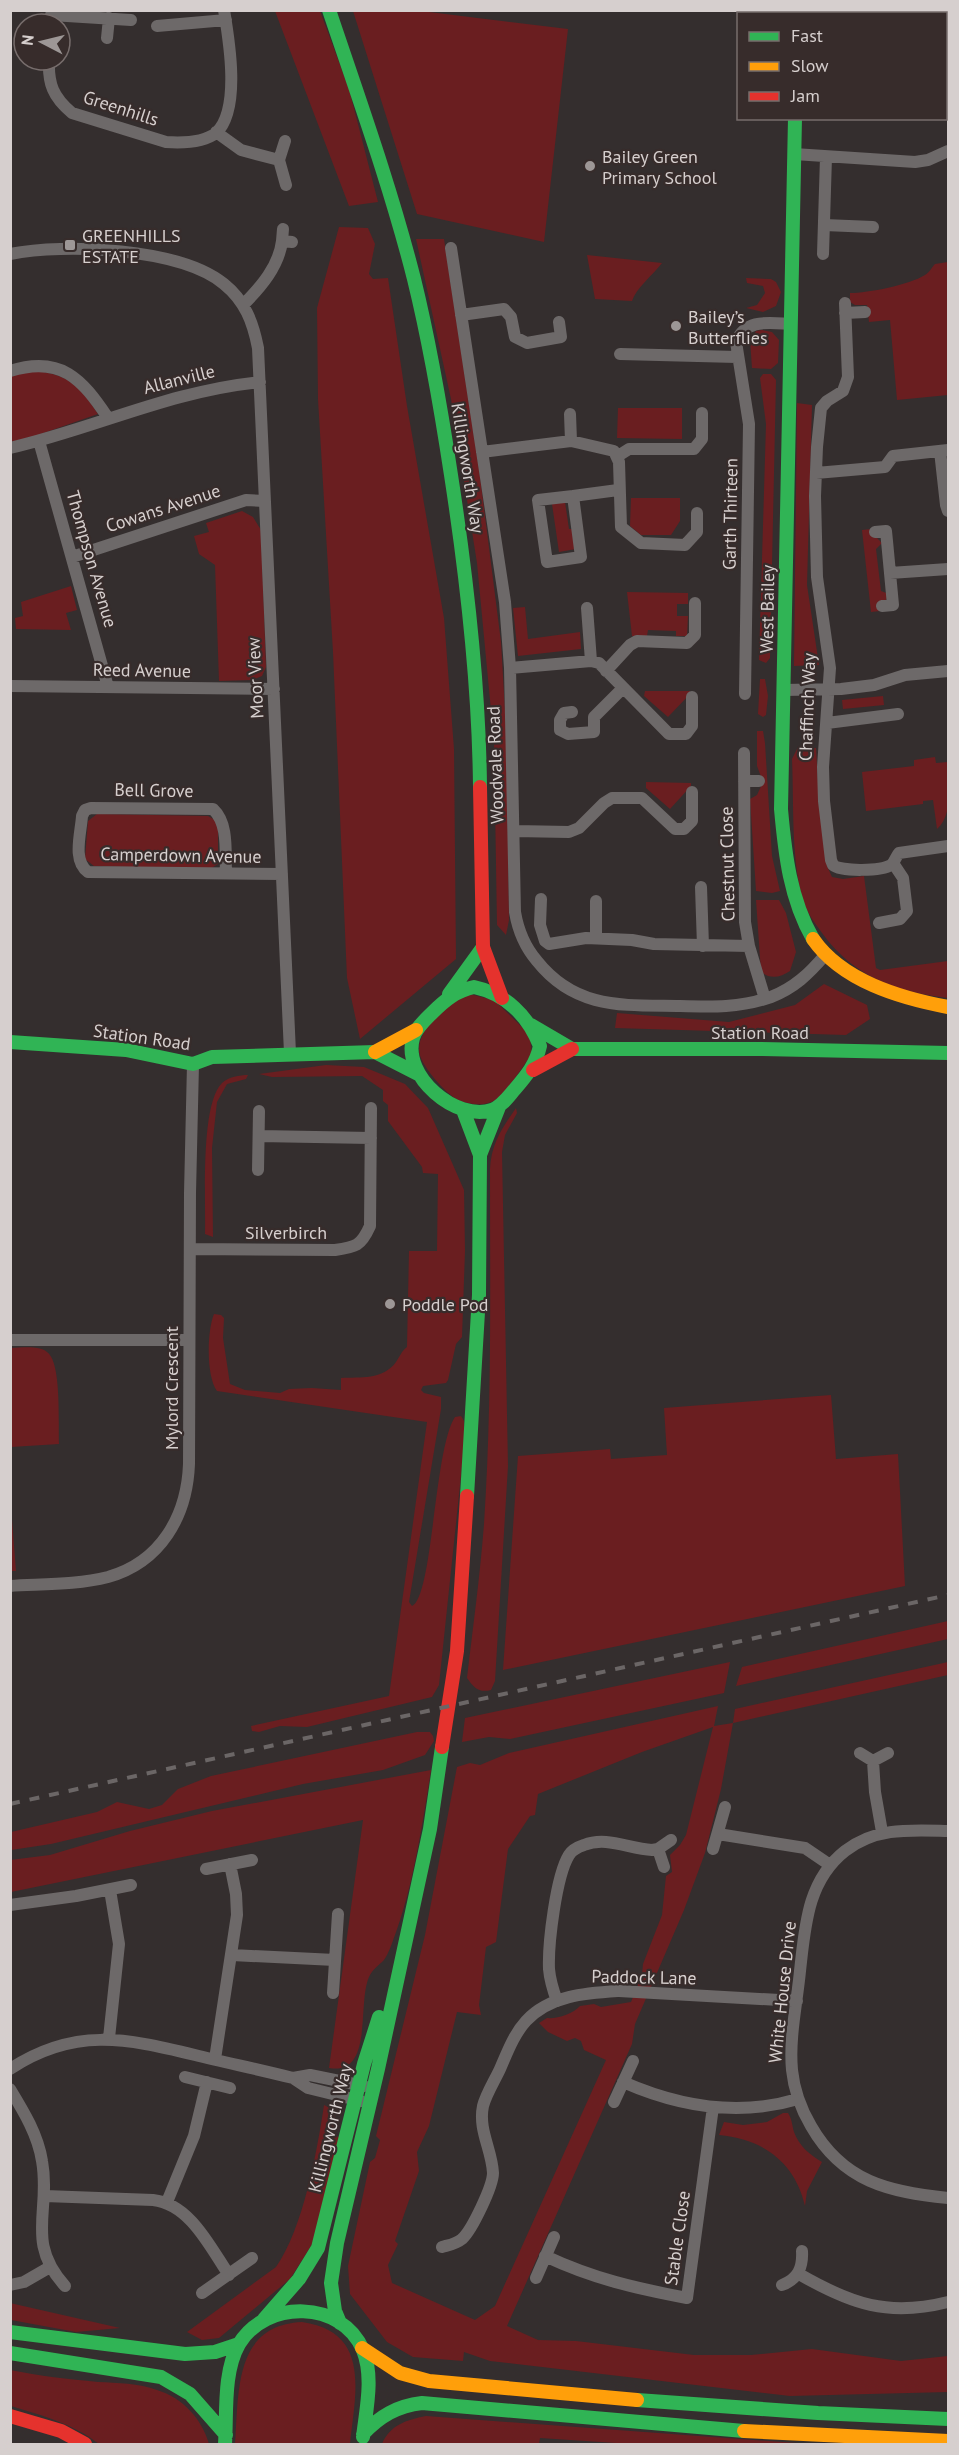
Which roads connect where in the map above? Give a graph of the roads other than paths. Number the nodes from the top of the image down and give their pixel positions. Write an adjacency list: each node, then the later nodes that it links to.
1 (174, 10): 7 (street)
2 (329, 10): 90 (main road, Killingworth Way)
3 (225, 15): 7 (street); 12 (street)
4 (72, 17): 5 (street)
5 (109, 18): 6 (street); 9 (street)
6 (131, 20)
7 (175, 24): 8 (street)
8 (157, 26)
9 (107, 38)
10 (48, 72): 12 (street, Greenhills)
11 (795, 120): 15 (main road, West Bailey)
12 (216, 132): 17 (street)
13 (285, 141): 17 (street)
14 (948, 151): 16 (street)
15 (794, 154): 16 (street); 29 (main road, West Bailey)
16 (826, 157): 19 (street)
17 (279, 160): 18 (street)
18 (286, 185)
19 (824, 225): 20 (street); 24 (street)
20 (873, 227)
21 (285, 237): 25 (street)
22 (451, 248): 27 (street, Woodvale Road)
23 (10, 254): 25 (street, Moor View)
24 (823, 254)
25 (243, 305): 33 (street, Moor View)
26 (865, 312): 43 (street, Chaffinch Way)
27 (461, 315): 28 (street); 41 (street, Woodvale Road)
28 (559, 322)
29 (791, 324): 31 (street, Garth Thirteen); 66 (main road, West Bailey)
30 (620, 354): 31 (street)
31 (737, 357): 60 (street, Garth Thirteen)
32 (10, 371): 35 (street)
33 (260, 382): 35 (street, Allanville); 46 (street, Moor View)
34 (570, 414): 38 (street)
35 (108, 418): 37 (street, Allanville)
36 (698, 420): 42 (street)
37 (39, 441): 39 (street, Allanville); 50 (street, Thompson Avenue)
38 (571, 441): 41 (street); 42 (street)
39 (10, 448)
40 (944, 451): 43 (street); 47 (street)
41 (482, 452): 57 (street, Woodvale Road)
42 (618, 456): 44 (street)
43 (816, 473): 67 (street, Chaffinch Way)
44 (618, 490): 45 (street); 48 (street)
45 (573, 496): 45 (street)
46 (265, 501): 50 (street, Cowans Avenue); 65 (street, Moor View)
47 (948, 511)
48 (684, 522)
49 (875, 532): 52 (street)
50 (72, 557): 63 (street, Thompson Avenue)
51 (948, 569): 52 (street)
52 (890, 573): 53 (street)
53 (882, 606)
54 (587, 608): 56 (street)
55 (691, 608): 58 (street)
56 (591, 661): 57 (street); 58 (street)
57 (510, 668): 77 (street, Woodvale Road)
58 (606, 671): 64 (street)
59 (948, 671): 67 (street)
60 (745, 674): 61 (street); 68 (street, Garth Thirteen)
61 (760, 674)
62 (10, 686): 63 (street, Reed Avenue)
63 (108, 687): 65 (street, Reed Avenue)
64 (623, 688): 69 (street); 70 (street)
65 (274, 689): 82 (street, Moor View)
66 (783, 690): 67 (street); 91 (main road, West Bailey)
67 (829, 690): 72 (street, Chaffinch Way)
68 (745, 694)
69 (689, 705)
70 (572, 712)
71 (898, 714): 72 (street)
72 (827, 723): 79 (street, Chaffinch Way)
73 (744, 753): 74 (street, Chestnut Close)
74 (744, 781): 75 (street, Chestnut Close); 89 (street, Chestnut Close)
75 (759, 781)
76 (689, 798): 77 (street)
77 (515, 831): 94 (street, Woodvale Road)
78 (948, 846): 79 (street)
79 (893, 862): 86 (street)
80 (81, 867): 81 (street, Camperdown Avenue); 81 (street, Bell Grove)
81 (226, 873): 82 (street, Camperdown Avenue)
82 (282, 874): 101 (street, Moor View)
83 (697, 892): 88 (street, Chestnut Close)
84 (541, 899): 87 (street, Chestnut Close)
85 (596, 901): 87 (street)
86 (879, 923)
87 (596, 938): 88 (street, Chestnut Close)
88 (703, 946): 89 (street, Chestnut Close)
89 (749, 946): 94 (street, Chestnut Close)
90 (483, 947): 92 (main road); 93 (main road, Killingworth Way)
91 (825, 955): 94 (street, Woodvale Road); 95 (main road, West Bailey)
92 (449, 995): 93 (main road); 97 (main road)
93 (502, 998): 96 (main road)
94 (765, 999)
95 (948, 1007)
96 (531, 1025): 99 (main road); 104 (main road)
97 (416, 1030): 100 (main road, Station Road); 105 (main road)
98 (10, 1042): 103 (main road, Station Road)
99 (572, 1049): 102 (main road, Station Road); 104 (main road, Station Road)
100 (375, 1052): 101 (main road, Station Road); 105 (main road, Station Road)
101 (290, 1053): 103 (main road, Station Road)
102 (948, 1053)
103 (193, 1064): 114 (street, Mylord Crescent)
104 (533, 1070): 106 (main road)
105 (418, 1074): 108 (main road)
106 (499, 1107): 108 (main road); 112 (main road)
107 (371, 1108): 111 (street)
108 (463, 1110): 112 (main road)
109 (259, 1111): 110 (street)
110 (259, 1136): 111 (street); 113 (street)
111 (371, 1138): 114 (street, Silverbirch)
112 (480, 1155): 137 (main road, Killingworth Way)
113 (258, 1170)
114 (190, 1249): 116 (street, Mylord Crescent)
115 (10, 1340): 116 (street)
116 (189, 1340): 117 (street, Mylord Crescent)
117 (10, 1586)
118 (860, 1753): 120 (street)
119 (888, 1753): 120 (street)
120 (873, 1761): 123 (street)
121 (725, 1807): 124 (street)
122 (948, 1831): 123 (street, White House Drive)
123 (882, 1832): 130 (street, White House Drive)
124 (718, 1834): 127 (street); 130 (street)
125 (671, 1840): 126 (street)
126 (658, 1849): 131 (street); 141 (street)
127 (713, 1849)
128 (252, 1860): 129 (street)
129 (230, 1864): 132 (street); 138 (street)
130 (830, 1865): 142 (street, White House Drive)
131 (664, 1867)
132 (206, 1869)
133 (131, 1885): 134 (street)
134 (110, 1890): 135 (street); 143 (street)
135 (10, 1905)
136 (338, 1914): 139 (street)
137 (406, 1932): 151 (main road, Killingworth Way); 153 (main road, Killingworth Way)
138 (232, 1955): 139 (street); 144 (street)
139 (335, 1960): 140 (street)
140 (333, 1994)
141 (557, 2001): 142 (street, Paddock Lane); 164 (street, Paddock Lane)
142 (797, 2001): 155 (street, White House Drive)
143 (109, 2038): 144 (street); 146 (street)
144 (215, 2060): 148 (street)
145 (633, 2061): 150 (street)
146 (10, 2069)
147 (185, 2078): 149 (street)
148 (293, 2078): 151 (street); 156 (street)
149 (207, 2082): 152 (street); 162 (street)
150 (623, 2082): 157 (street); 159 (street)
151 (358, 2084): 153 (street); 156 (main road, Killingworth Way)
152 (230, 2088)
153 (374, 2088): 158 (main road, Killingworth Way)
154 (10, 2089): 160 (street)
155 (798, 2099): 159 (street); 161 (street, White House Drive)
156 (355, 2100): 158 (street); 177 (main road, Killingworth Way)
157 (614, 2102)
158 (370, 2104): 178 (main road, Killingworth Way)
159 (713, 2107): 166 (street, Stable Close)
160 (45, 2196): 162 (street); 168 (street)
161 (948, 2198)
162 (167, 2202): 170 (street)
163 (554, 2237): 166 (street)
164 (442, 2247)
165 (802, 2251): 169 (street)
166 (545, 2256): 171 (street)
167 (252, 2258): 170 (street)
168 (50, 2267): 172 (street); 173 (street)
169 (799, 2274): 174 (street); 176 (street)
170 (229, 2275): 175 (street)
171 (536, 2278)
172 (10, 2285)
173 (65, 2286)
174 (782, 2286)
175 (202, 2293)
176 (948, 2302)
177 (264, 2319): 178 (main road); 180 (main road, Killingworth Way)
178 (340, 2323): 181 (main road)
179 (10, 2332): 180 (main road)
180 (239, 2344): 186 (main road)
181 (362, 2348): 184 (main road); 185 (main road)
182 (10, 2353): 186 (main road)
183 (10, 2415): 188 (main road)
184 (948, 2419)
185 (362, 2439): 187 (main road)
186 (225, 2440)
187 (948, 2441)
188 (85, 2445)

